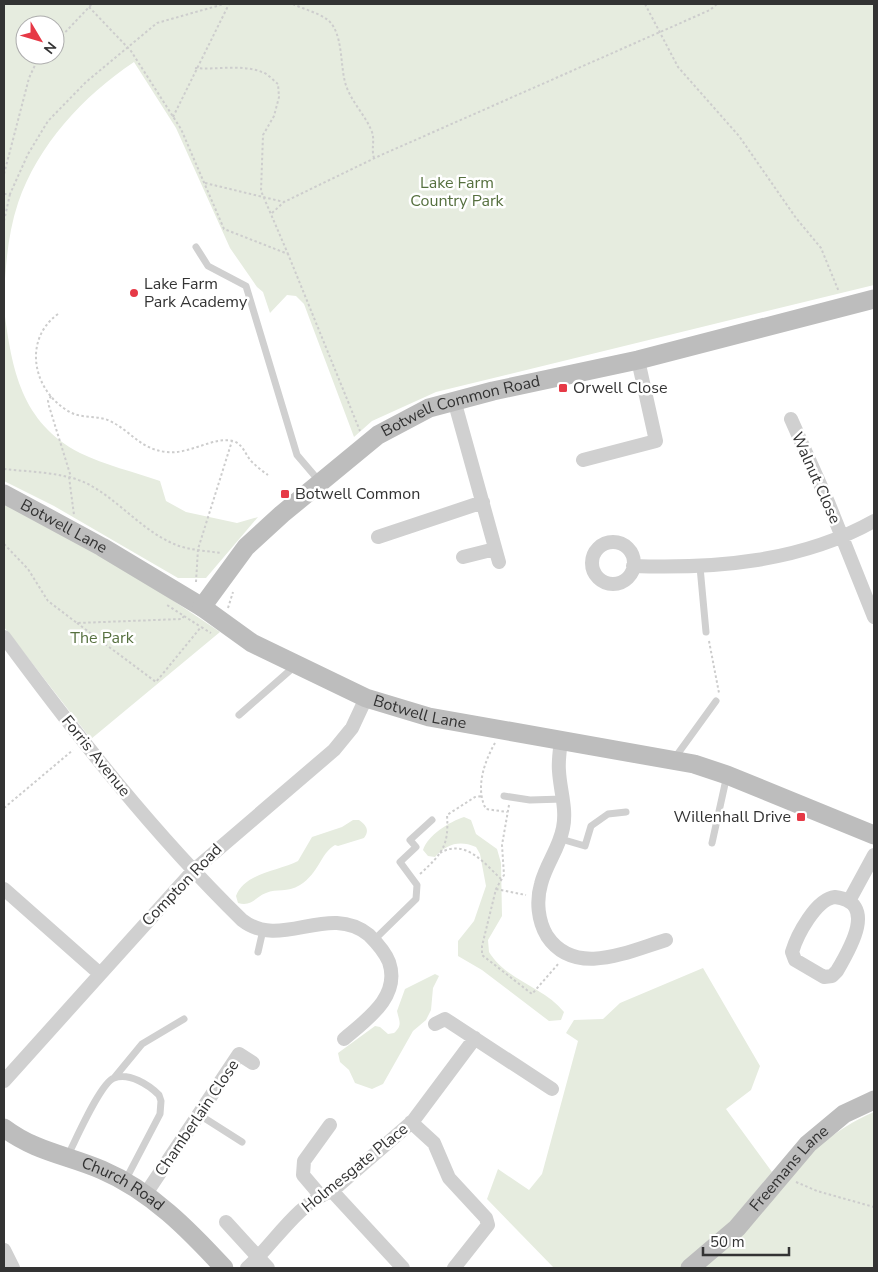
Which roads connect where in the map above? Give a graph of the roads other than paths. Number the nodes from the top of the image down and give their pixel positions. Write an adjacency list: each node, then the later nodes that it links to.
1 (196, 247): 7 (lane)
2 (874, 299): 3 (street, Botwell Common Road)
3 (638, 360): 4 (street, Botwell Common Road); 6 (street)
4 (454, 400): 7 (street, Botwell Common Road); 9 (street)
5 (790, 419): 11 (street, Walnut Close)
6 (582, 460)
7 (320, 482): 16 (street, Botwell Common Road)
8 (4, 494): 16 (street, Botwell Lane)
9 (483, 502): 12 (street); 13 (street)
10 (874, 521): 11 (street)
11 (842, 536): 15 (street); 17 (street, Walnut Close)
12 (378, 538)
13 (463, 557)
14 (633, 566): 15 (street)
15 (700, 567): 18 (lane)
16 (202, 607): 20 (street, Botwell Lane)
17 (874, 616)
18 (706, 632)
19 (4, 637): 35 (street, Forris Avenue)
20 (296, 665): 21 (street, Botwell Lane); 23 (lane)
21 (366, 698): 24 (street, Botwell Lane); 35 (street, Compton Road)
22 (716, 701): 25 (lane)
23 (239, 715)
24 (561, 740): 25 (street, Botwell Lane); 28 (street)
25 (674, 759): 26 (street, Botwell Lane)
26 (727, 775): 31 (street, Botwell Lane); 33 (lane)
27 (507, 796): 28 (lane)
28 (563, 799): 32 (street)
29 (626, 812): 32 (lane)
30 (432, 820): 39 (lane)
31 (874, 834)
32 (561, 839): 40 (street)
33 (712, 843)
34 (874, 854): 37 (street)
35 (194, 870): 38 (street, Forris Avenue); 42 (street, Compton Road)
36 (4, 890): 42 (street)
37 (848, 900): 37 (street)
38 (263, 930): 39 (street); 41 (lane)
39 (374, 940): 45 (street)
40 (666, 940)
41 (258, 952)
42 (99, 974): 49 (street, Compton Road)
43 (184, 1019): 48 (lane)
44 (435, 1024): 46 (street)
45 (344, 1038)
46 (475, 1038): 50 (street); 53 (street, Holmesgate Place)
47 (253, 1063): 52 (street, Chamberlain Close)
48 (114, 1078): 57 (lane); 58 (lane)
49 (4, 1081)
50 (552, 1089)
51 (874, 1100): 69 (street, Freemans Lane)
52 (198, 1114): 56 (lane); 60 (street, Chamberlain Close)
53 (411, 1122): 59 (street, Holmesgate Place); 68 (street)
54 (330, 1125): 59 (street)
55 (4, 1128): 57 (street, Church Road)
56 (242, 1142)
57 (66, 1159): 58 (street, Church Road)
58 (125, 1182): 60 (street, Church Road)
59 (326, 1193): 63 (street, Holmesgate Place); 67 (street)
60 (145, 1195): 65 (street, Church Road)
61 (226, 1222): 63 (street)
62 (4, 1250): 64 (street)
63 (263, 1263): 66 (street, Holmesgate Place)
64 (12, 1268)
65 (224, 1268)
66 (247, 1268)
67 (403, 1268)
68 (454, 1268)
69 (690, 1268)

